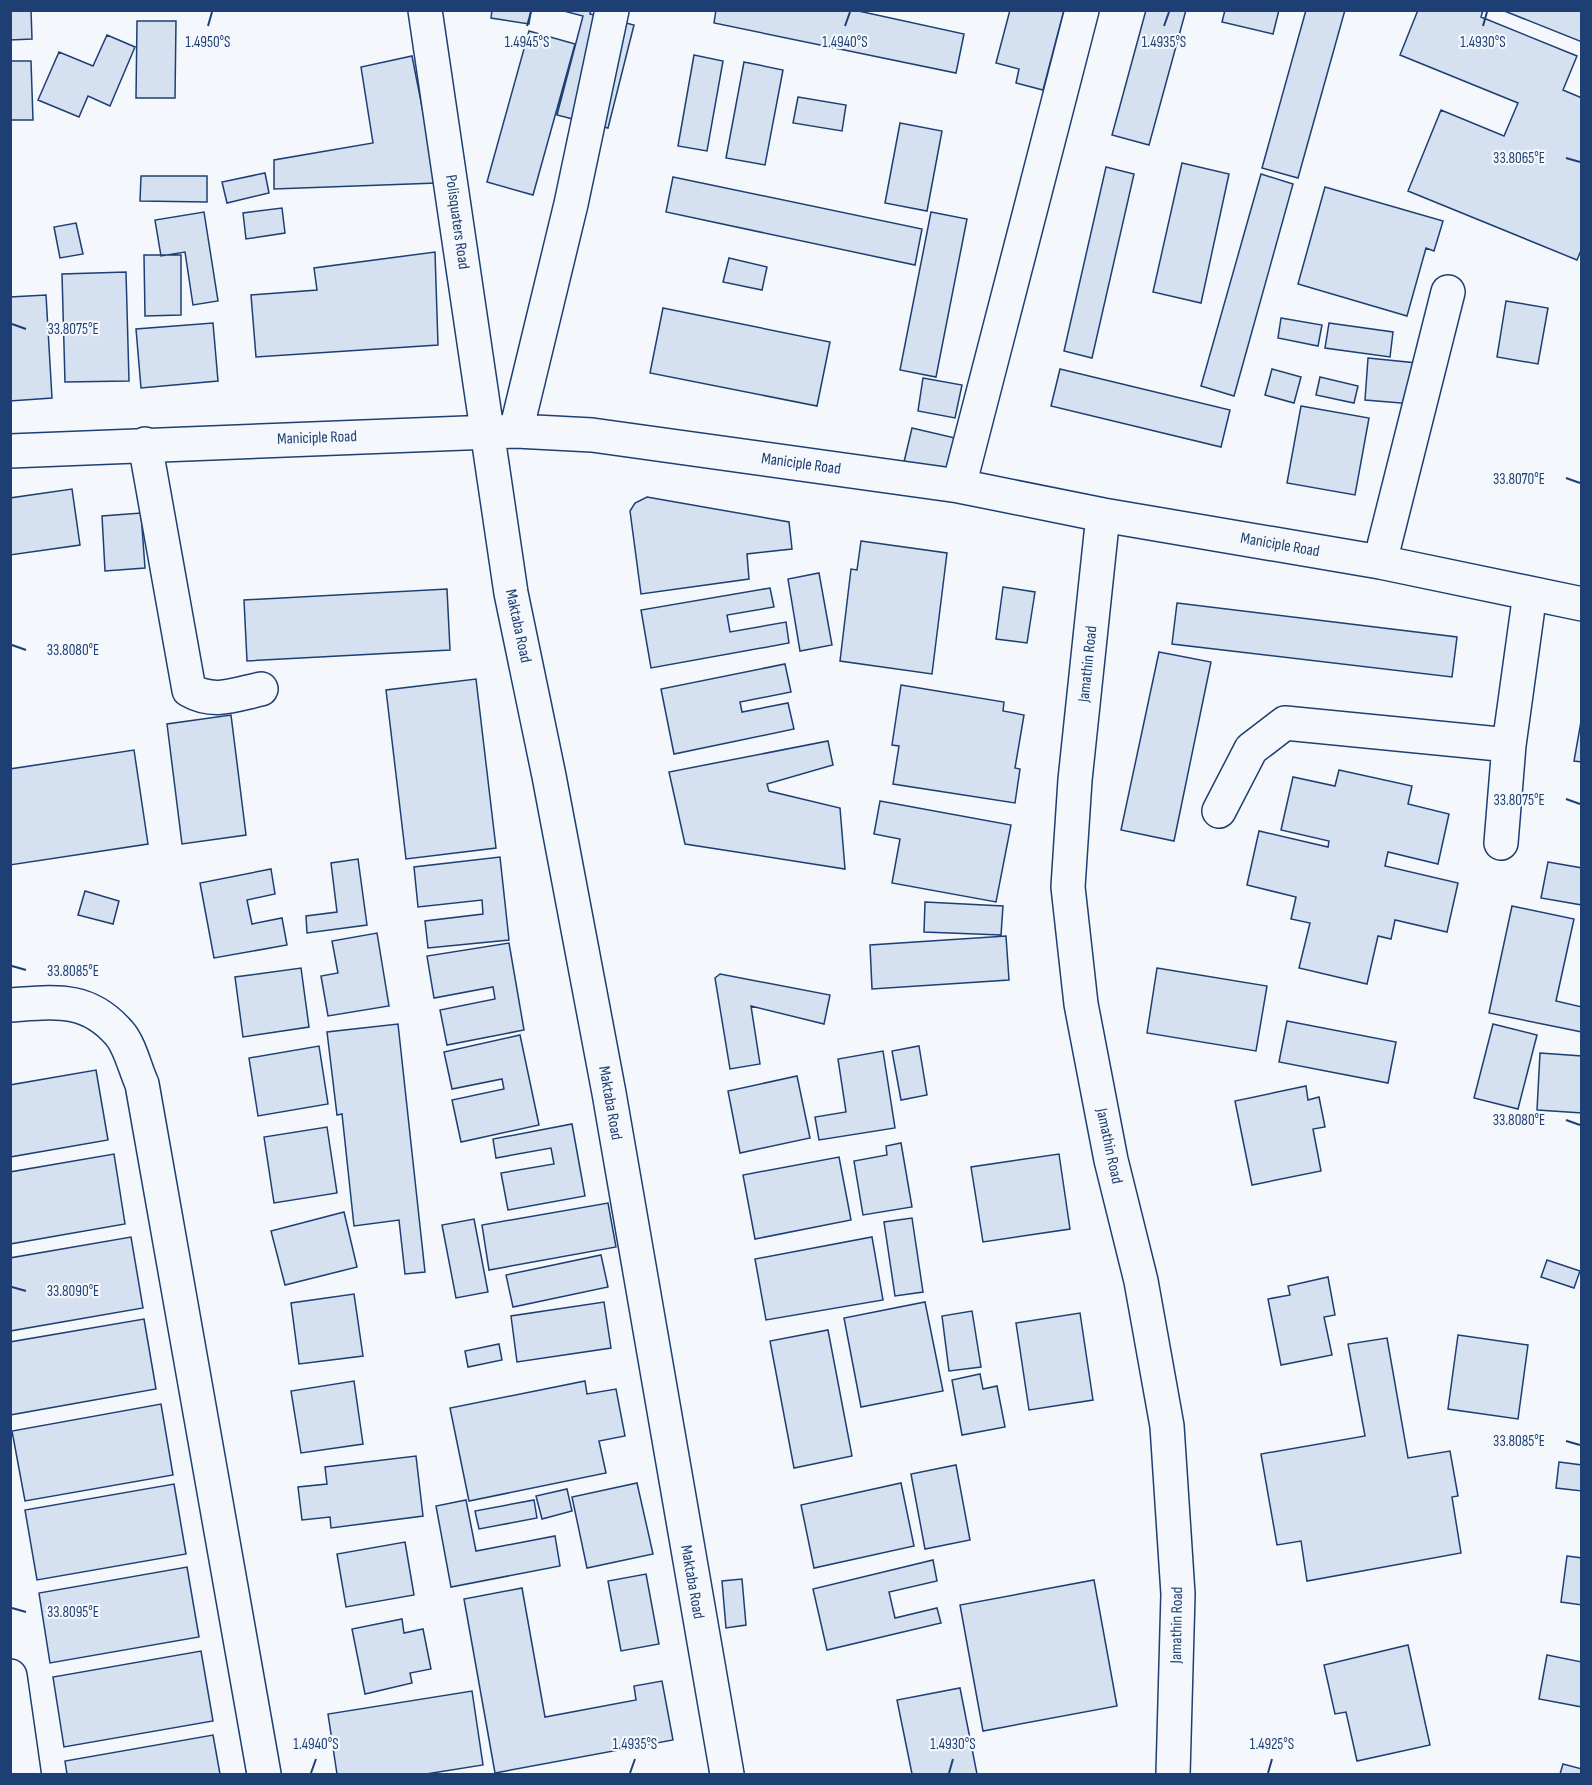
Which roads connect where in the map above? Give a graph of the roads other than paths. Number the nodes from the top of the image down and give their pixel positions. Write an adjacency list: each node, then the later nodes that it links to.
1 (425, 10): 5 (street, Polisquaters Road)
2 (612, 10): 5 (street)
3 (1082, 10): 8 (street)
4 (1448, 292): 10 (street)
5 (500, 432): 6 (street, Maniciple Road); 8 (street, Maniciple Road); 21 (street, Maktaba Road)
6 (145, 444): 7 (street, Maniciple Road); 13 (street)
7 (10, 451)
8 (959, 486): 9 (street, Maniciple Road)
9 (1103, 515): 10 (street, Maniciple Road); 22 (street, Jamathin Road)
10 (1380, 562): 11 (street, Maniciple Road)
11 (1530, 593): 12 (street, Maniciple Road); 14 (street)
12 (1581, 604)
13 (261, 689)
14 (1509, 745): 15 (street); 16 (street)
15 (1219, 811)
16 (1501, 843)
17 (10, 1005): 20 (street)
18 (10, 1676): 19 (street)
19 (24, 1774)
20 (264, 1774)
21 (718, 1774)
22 (1173, 1774)

